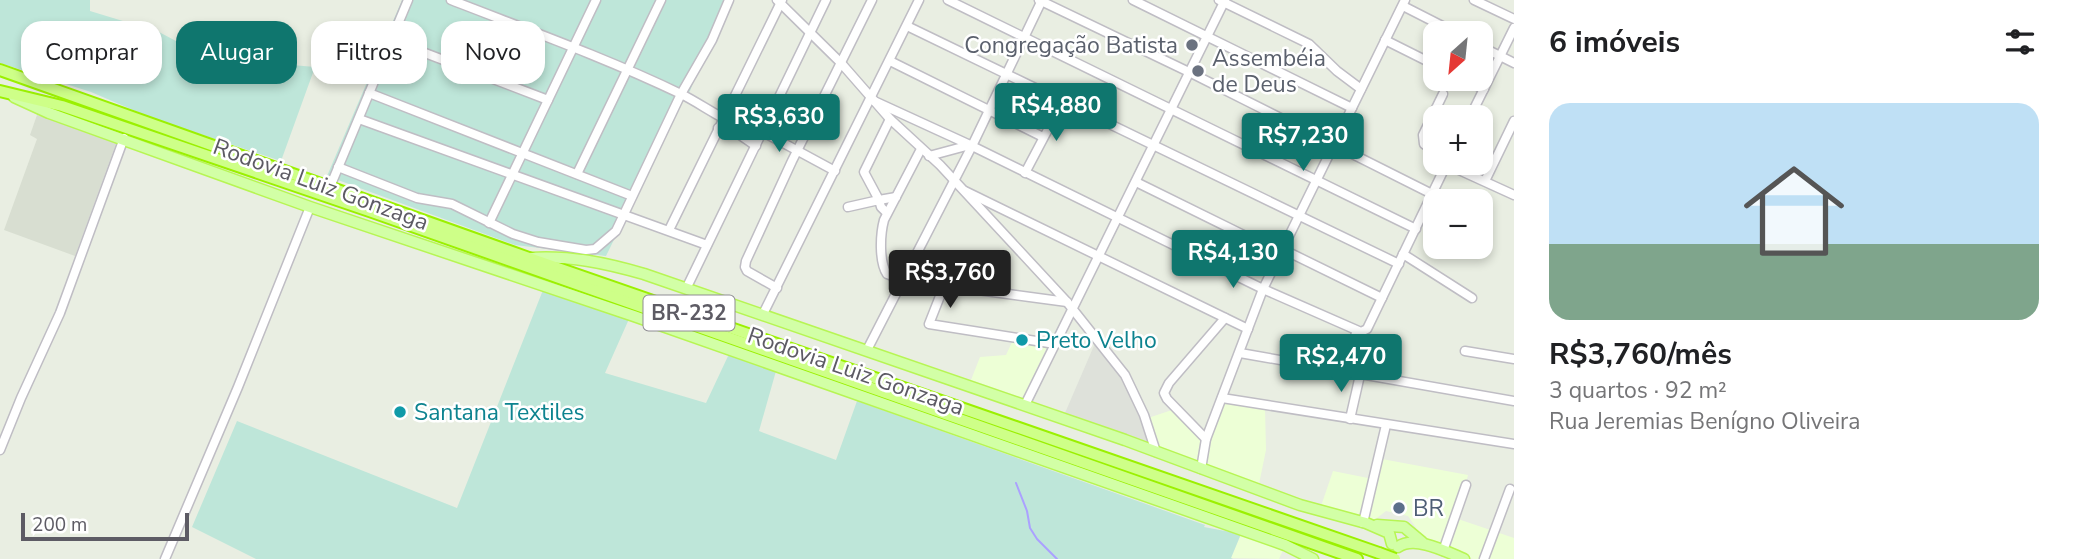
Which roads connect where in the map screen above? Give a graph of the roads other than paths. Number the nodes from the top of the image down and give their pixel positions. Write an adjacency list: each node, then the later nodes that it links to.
1 (408, 0): 17 (street)
2 (451, 0): 25 (street)
3 (596, 0): 25 (street)
4 (662, 0): 34 (street)
5 (729, 0): 42 (street)
6 (826, 0): 21 (street)
7 (872, 0): 31 (street)
8 (919, 0): 19 (street)
9 (948, 0): 23 (street)
10 (1041, 0): 23 (street); 37 (street)
11 (1133, 0): 22 (street)
12 (1474, 0): 16 (street)
13 (780, 1): 21 (street); 51 (street)
14 (1223, 1): 22 (street); 39 (street)
15 (1404, 3): 18 (street); 24 (street)
16 (1514, 19)
17 (399, 21)
18 (1435, 21)
19 (907, 26): 30 (street); 36 (street)
20 (1514, 28): 28 (street)
21 (810, 34): 31 (street); 56 (street)
22 (1208, 36): 37 (street); 48 (street)
23 (1024, 37): 36 (street); 49 (street)
24 (1385, 40): 29 (street); 39 (street)
25 (573, 48): 34 (street); 45 (street)
26 (1493, 52): 28 (street)
27 (427, 54): 45 (street)
28 (1501, 56): 32 (street); 35 (street)
29 (1423, 59)
30 (890, 61): 44 (street); 50 (street)
31 (841, 63): 44 (street); 65 (street)
32 (1514, 63)
33 (0, 70): 79 (highway, Rodovia Luiz Gonzaga / BR-232)
34 (627, 70): 42 (street); 73 (street)
35 (1493, 72)
36 (1007, 73): 46 (street); 50 (street)
37 (1191, 73): 49 (street); 60 (street)
38 (373, 84): 41 (street)
39 (1362, 89): 48 (street)
40 (1, 92): 59 (main road, BR-232); 140 (highway, Rodovia Luiz Gonzaga / BR-232)
41 (369, 93): 52 (street); 66 (street)
42 (681, 94): 51 (street); 81 (street)
43 (1443, 94): 47 (street)
44 (873, 99): 53 (street); 57 (street); 70 (street)
45 (548, 100): 66 (street)
46 (1063, 101): 58 (street); 61 (street)
47 (1438, 105)
48 (1352, 108): 60 (street)
49 (1171, 110): 61 (street); 75 (street)
50 (989, 111): 58 (street); 63 (street)
51 (723, 117): 55 (street); 56 (street)
52 (359, 119): 69 (street); 71 (street)
53 (890, 119): 64 (street); 84 (street)
54 (1514, 121): 76 (street)
55 (718, 128): 62 (street); 94 (street)
56 (763, 132): 62 (street); 65 (street)
57 (951, 136): 63 (street); 67 (street)
58 (1043, 137): 72 (street)
59 (124, 138): 85 (main road, BR-232); 127 (street)
60 (1334, 144): 75 (street); 80 (street)
61 (1153, 145): 77 (street); 90 (street)
62 (756, 146): 95 (street)
63 (971, 146): 67 (street); 72 (street); 78 (street)
64 (920, 149): 68 (street); 83 (street)
65 (798, 150): 70 (street); 103 (street)
66 (521, 152): 71 (street); 73 (street)
67 (942, 153): 68 (street)
68 (929, 156): 78 (street)
69 (338, 167): 79 (street); 92 (street)
70 (835, 170): 103 (street)
71 (511, 173): 87 (street); 92 (street)
72 (1025, 173): 91 (street)
73 (577, 174): 81 (street)
74 (1472, 175): 76 (street)
75 (1316, 180): 90 (street); 93 (street)
76 (1485, 181): 82 (street)
77 (1136, 182): 91 (street); 96 (street)
78 (957, 185): 98 (street); 101 (street); 108 (street)
79 (330, 187): 99 (highway, Rodovia Luiz Gonzaga / BR-232)
80 (1423, 189)
81 (632, 195): 87 (street)
82 (1514, 195)
83 (896, 197): 84 (street); 88 (street)
84 (879, 200): 86 (street); 88 (street)
85 (310, 207): 138 (street); 139 (main road, BR-232)
86 (848, 207)
87 (624, 213): 92 (street); 94 (street)
88 (887, 213): 101 (street)
89 (1423, 214): 93 (street)
90 (1298, 215): 96 (street); 100 (street)
91 (1118, 218): 98 (street); 105 (street)
92 (489, 223)
93 (1416, 229): 97 (street)
94 (669, 230): 95 (street)
95 (707, 245): 104 (street)
96 (1281, 251): 105 (street); 106 (street)
97 (1403, 254): 100 (street); 107 (street)
98 (1099, 256): 108 (street); 110 (street)
99 (529, 258): 104 (main road); 137 (highway, Rodovia Luiz Gonzaga / BR-232)
100 (1399, 264): 106 (street)
101 (904, 280): 102 (street); 114 (street)
102 (944, 286): 108 (street); 113 (street)
103 (777, 288): 109 (street)
104 (686, 289): 109 (main road, BR-232)
105 (1263, 289): 111 (street); 112 (street)
106 (1382, 298): 112 (street)
107 (1472, 298)
108 (1070, 306): 113 (street); 128 (street)
109 (763, 314): 114 (main road, BR-232)
110 (1224, 318): 111 (street); 125 (street)
111 (1248, 330): 116 (street)
112 (1359, 332): 118 (street)
113 (1055, 344): 122 (street)
114 (867, 350): 122 (main road, BR-232)
115 (1465, 352): 117 (street)
116 (1240, 353): 118 (street); 120 (street)
117 (1514, 359)
118 (1341, 371): 119 (street)
119 (1360, 375): 121 (street); 123 (street)
120 (1223, 398): 123 (street); 125 (street)
121 (1514, 401)
122 (1025, 405): 128 (main road, BR-232)
123 (1350, 419): 124 (street)
124 (1386, 425): 126 (street); 132 (street)
125 (1206, 439): 129 (street)
126 (1514, 444)
127 (0, 450)
128 (1156, 452): 129 (main road, BR-232)
129 (1201, 469): 132 (main road, BR-232)
130 (1466, 485): 135 (street)
131 (1510, 489): 142 (street)
132 (1367, 524): 133 (main road); 136 (main road)
133 (1403, 527): 134 (main road); 136 (main road)
134 (1428, 547): 135 (main road); 136 (main road)
135 (1443, 551): 141 (main road)
136 (1395, 552): 137 (highway, Rodovia Luiz Gonzaga / BR-232, bridge)
137 (1382, 556)
138 (166, 559)
139 (1312, 559)
140 (1357, 559)
141 (1464, 559)
142 (1484, 559)

